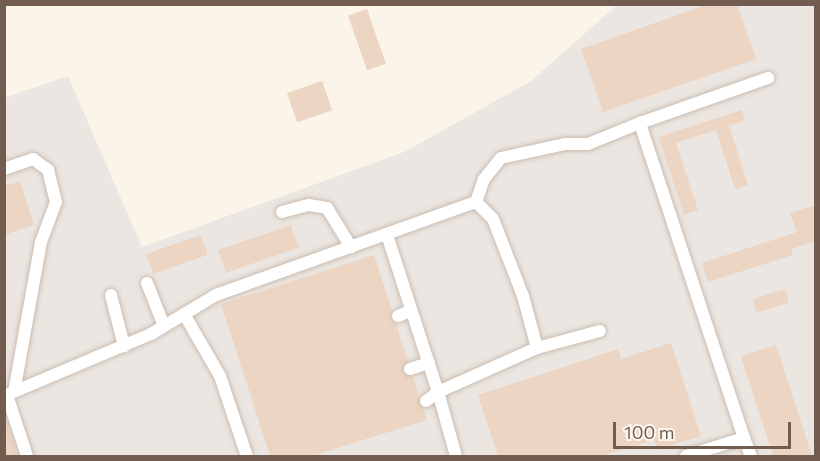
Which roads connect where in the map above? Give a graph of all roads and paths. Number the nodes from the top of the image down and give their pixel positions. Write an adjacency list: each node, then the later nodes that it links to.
1 (768, 78): 2 (street)
2 (640, 123): 4 (street); 22 (street)
3 (4, 169): 20 (street)
4 (476, 202): 6 (street); 16 (street)
5 (282, 212): 7 (street)
6 (387, 235): 7 (street); 10 (street)
7 (351, 247): 11 (street)
8 (147, 283): 13 (street)
9 (111, 295): 15 (street)
10 (410, 310): 12 (street); 17 (street)
11 (184, 314): 13 (street); 24 (street)
12 (398, 316)
13 (164, 326): 15 (street)
14 (600, 330): 16 (street)
15 (124, 346): 20 (street)
16 (537, 348): 19 (street)
17 (429, 363): 18 (street); 19 (street)
18 (410, 369)
19 (438, 392): 21 (street); 25 (street)
20 (8, 394): 23 (street)
21 (426, 401)
22 (744, 438): 26 (street); 27 (street)
23 (27, 456)
24 (247, 456)
25 (456, 456)
26 (686, 456)
27 (751, 456)

